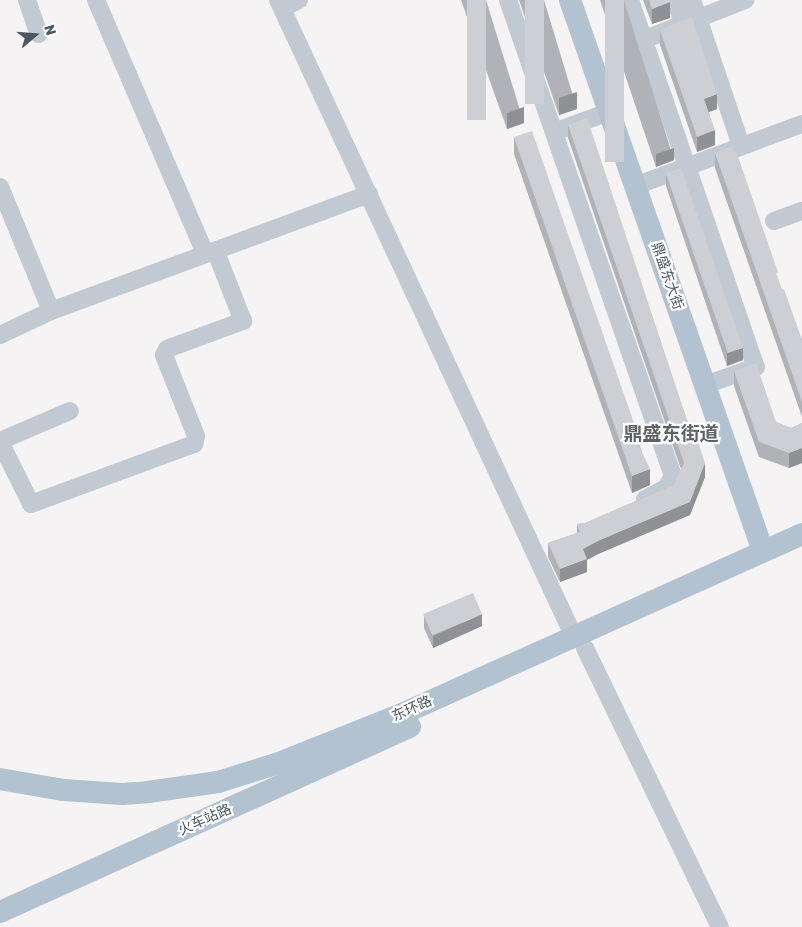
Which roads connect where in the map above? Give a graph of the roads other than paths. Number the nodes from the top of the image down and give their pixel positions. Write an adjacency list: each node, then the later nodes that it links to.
1 (27, 0): 12 (street)
2 (96, 0): 24 (street)
3 (299, 0): 10 (street)
4 (508, 0): 16 (street)
5 (570, 0): 14 (main road, 鼎盛东大街)
6 (630, 0): 13 (street)
7 (675, 0): 11 (street)
8 (692, 0): 11 (street)
9 (745, 0): 11 (street)
10 (280, 4): 21 (street)
11 (691, 22): 13 (street); 17 (street)
12 (39, 34)
13 (643, 40): 18 (street)
14 (609, 112): 16 (street); 19 (main road, 鼎盛东大街)
15 (802, 124): 17 (street)
16 (554, 132): 30 (street)
17 (741, 146): 18 (street)
18 (687, 166): 19 (street); 27 (street)
19 (635, 186): 27 (main road, 鼎盛东大街)
20 (0, 187): 25 (street)
21 (369, 194): 24 (street); 34 (street)
22 (802, 211): 23 (street)
23 (774, 221)
24 (210, 252): 25 (street); 29 (street)
25 (51, 311): 26 (street)
26 (0, 335)
27 (705, 384): 33 (main road, 鼎盛东大街)
28 (70, 410): 29 (street)
29 (0, 442)
30 (633, 504)
31 (802, 534): 33 (main road, 东环路)
32 (802, 550): 34 (main road, 东环路)
33 (763, 551): 34 (main road, 东环路)
34 (580, 642): 35 (main road, 东环路); 41 (street)
35 (407, 720): 36 (main road, 东环路); 38 (main road, 火车站路); 40 (main road, 火车站路)
36 (0, 779)
37 (0, 795): 38 (main road)
38 (218, 797): 39 (main road, 火车站路)
39 (0, 896)
40 (0, 912)
41 (720, 927)

